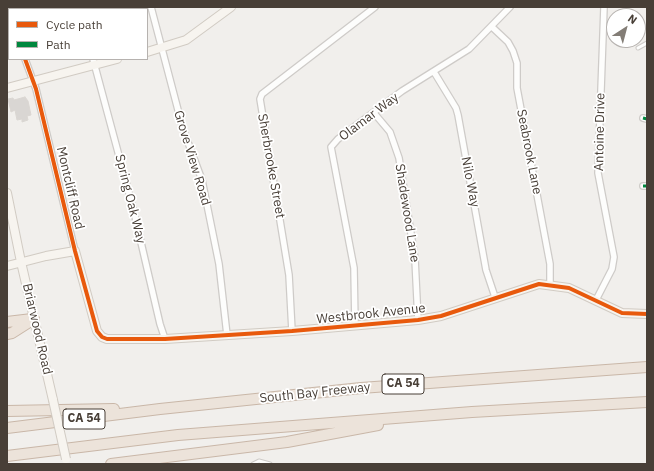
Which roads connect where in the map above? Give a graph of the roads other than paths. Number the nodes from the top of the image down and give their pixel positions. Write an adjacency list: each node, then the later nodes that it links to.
1 (151, 7): 7 (street, Grove View Road)
2 (231, 7): 7 (street)
3 (375, 7): 29 (street, Sherbrooke Street)
4 (510, 7): 6 (street, Olamar Way)
5 (604, 7): 22 (street, Antoine Drive)
6 (492, 27): 12 (street, Olamar Way); 20 (street, Seabrook Lane)
7 (162, 49): 8 (street); 31 (street, Grove View Road)
8 (148, 52)
9 (25, 60): 13 (street, Montcliff Road)
10 (109, 60): 11 (street)
11 (93, 62): 13 (street); 32 (street, Spring Oak Way)
12 (434, 72): 15 (street, Olamar Way); 21 (street, Nilo Way)
13 (33, 81): 14 (street); 17 (street, Montcliff Road)
14 (7, 88)
15 (374, 113): 25 (street, Shadewood Lane); 28 (street, Olamar Way)
16 (7, 193): 18 (street, Briarwood Road)
17 (75, 251): 18 (street); 27 (street, Montcliff Road)
18 (21, 262): 19 (street); 24 (street, Briarwood Road)
19 (7, 266)
20 (550, 284): 21 (street, Westbrook Avenue); 22 (street, Westbrook Avenue)
21 (495, 297): 25 (street, Westbrook Avenue)
22 (596, 300): 23 (street, Westbrook Avenue)
23 (647, 314)
24 (34, 319): 26 (highway); 30 (highway); 40 (street, Briarwood Road, bridge)
25 (418, 320): 28 (street, Westbrook Avenue)
26 (7, 322)
27 (96, 323): 32 (street, Westbrook Avenue)
28 (355, 326): 29 (street, Westbrook Avenue)
29 (292, 332): 31 (street, Westbrook Avenue)
30 (7, 334)
31 (227, 336): 32 (street, Westbrook Avenue)
32 (165, 339)
33 (647, 367): 35 (highway, South Bay Freeway / CA 54)
34 (647, 402): 37 (highway, CA 54)
35 (160, 409): 36 (highway); 38 (highway, South Bay Freeway / CA 54)
36 (7, 411)
37 (433, 415): 39 (highway, CA 54); 41 (highway)
38 (7, 428)
39 (7, 456)
40 (67, 462)
41 (111, 464)
42 (253, 464): 43 (lane)
43 (270, 464)

